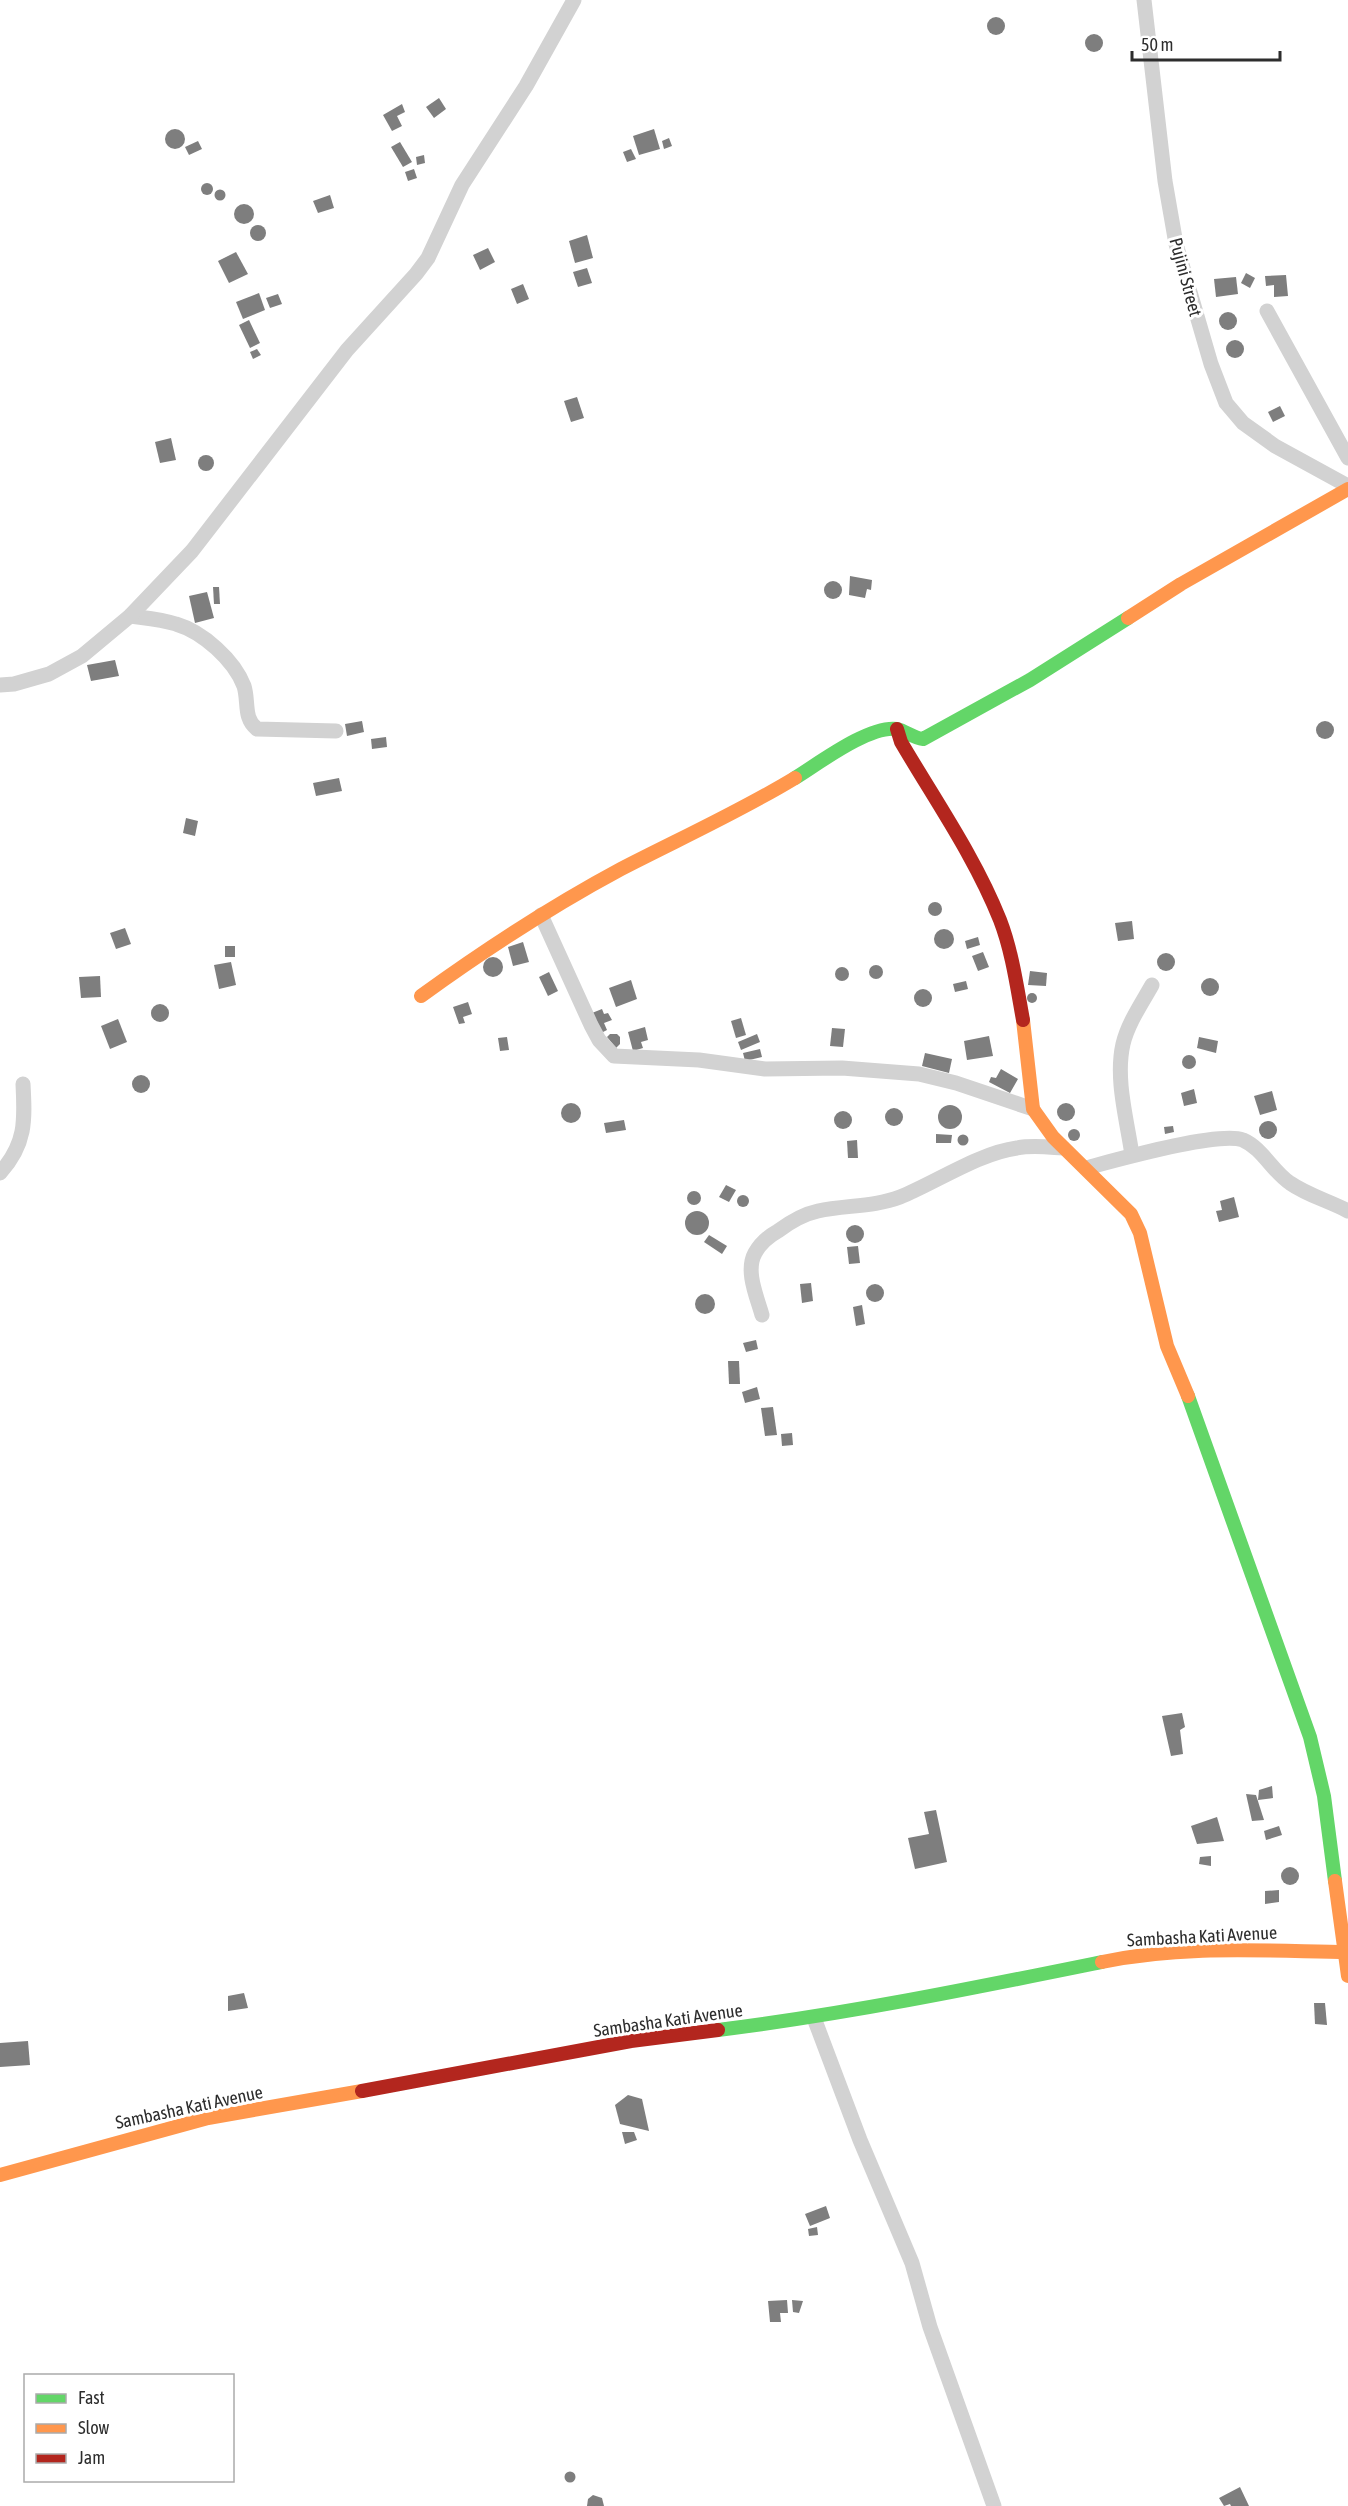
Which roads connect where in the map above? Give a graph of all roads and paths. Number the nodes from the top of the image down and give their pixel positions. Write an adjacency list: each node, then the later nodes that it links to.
1 (573, 0): 6 (street)
2 (1144, 0): 5 (street, Pujini Street)
3 (1267, 311): 4 (street)
4 (1348, 458)
5 (1348, 488): 8 (street)
6 (130, 616): 7 (street); 9 (street)
7 (0, 685)
8 (897, 729): 10 (street); 14 (street)
9 (336, 731)
10 (541, 915): 12 (street); 14 (street)
11 (1152, 985): 16 (street)
12 (422, 996)
13 (23, 1084): 18 (street)
14 (1032, 1109): 15 (street)
15 (1063, 1148): 17 (street); 20 (street)
16 (1132, 1155): 17 (street); 19 (street)
17 (1086, 1168): 21 (street)
18 (0, 1173)
19 (1348, 1211)
20 (762, 1315)
21 (1346, 1952): 22 (street); 23 (street, Sambasha Kati Avenue)
22 (1348, 1976)
23 (814, 2018): 24 (street, Sambasha Kati Avenue); 25 (street)
24 (0, 2175)
25 (994, 2506)

